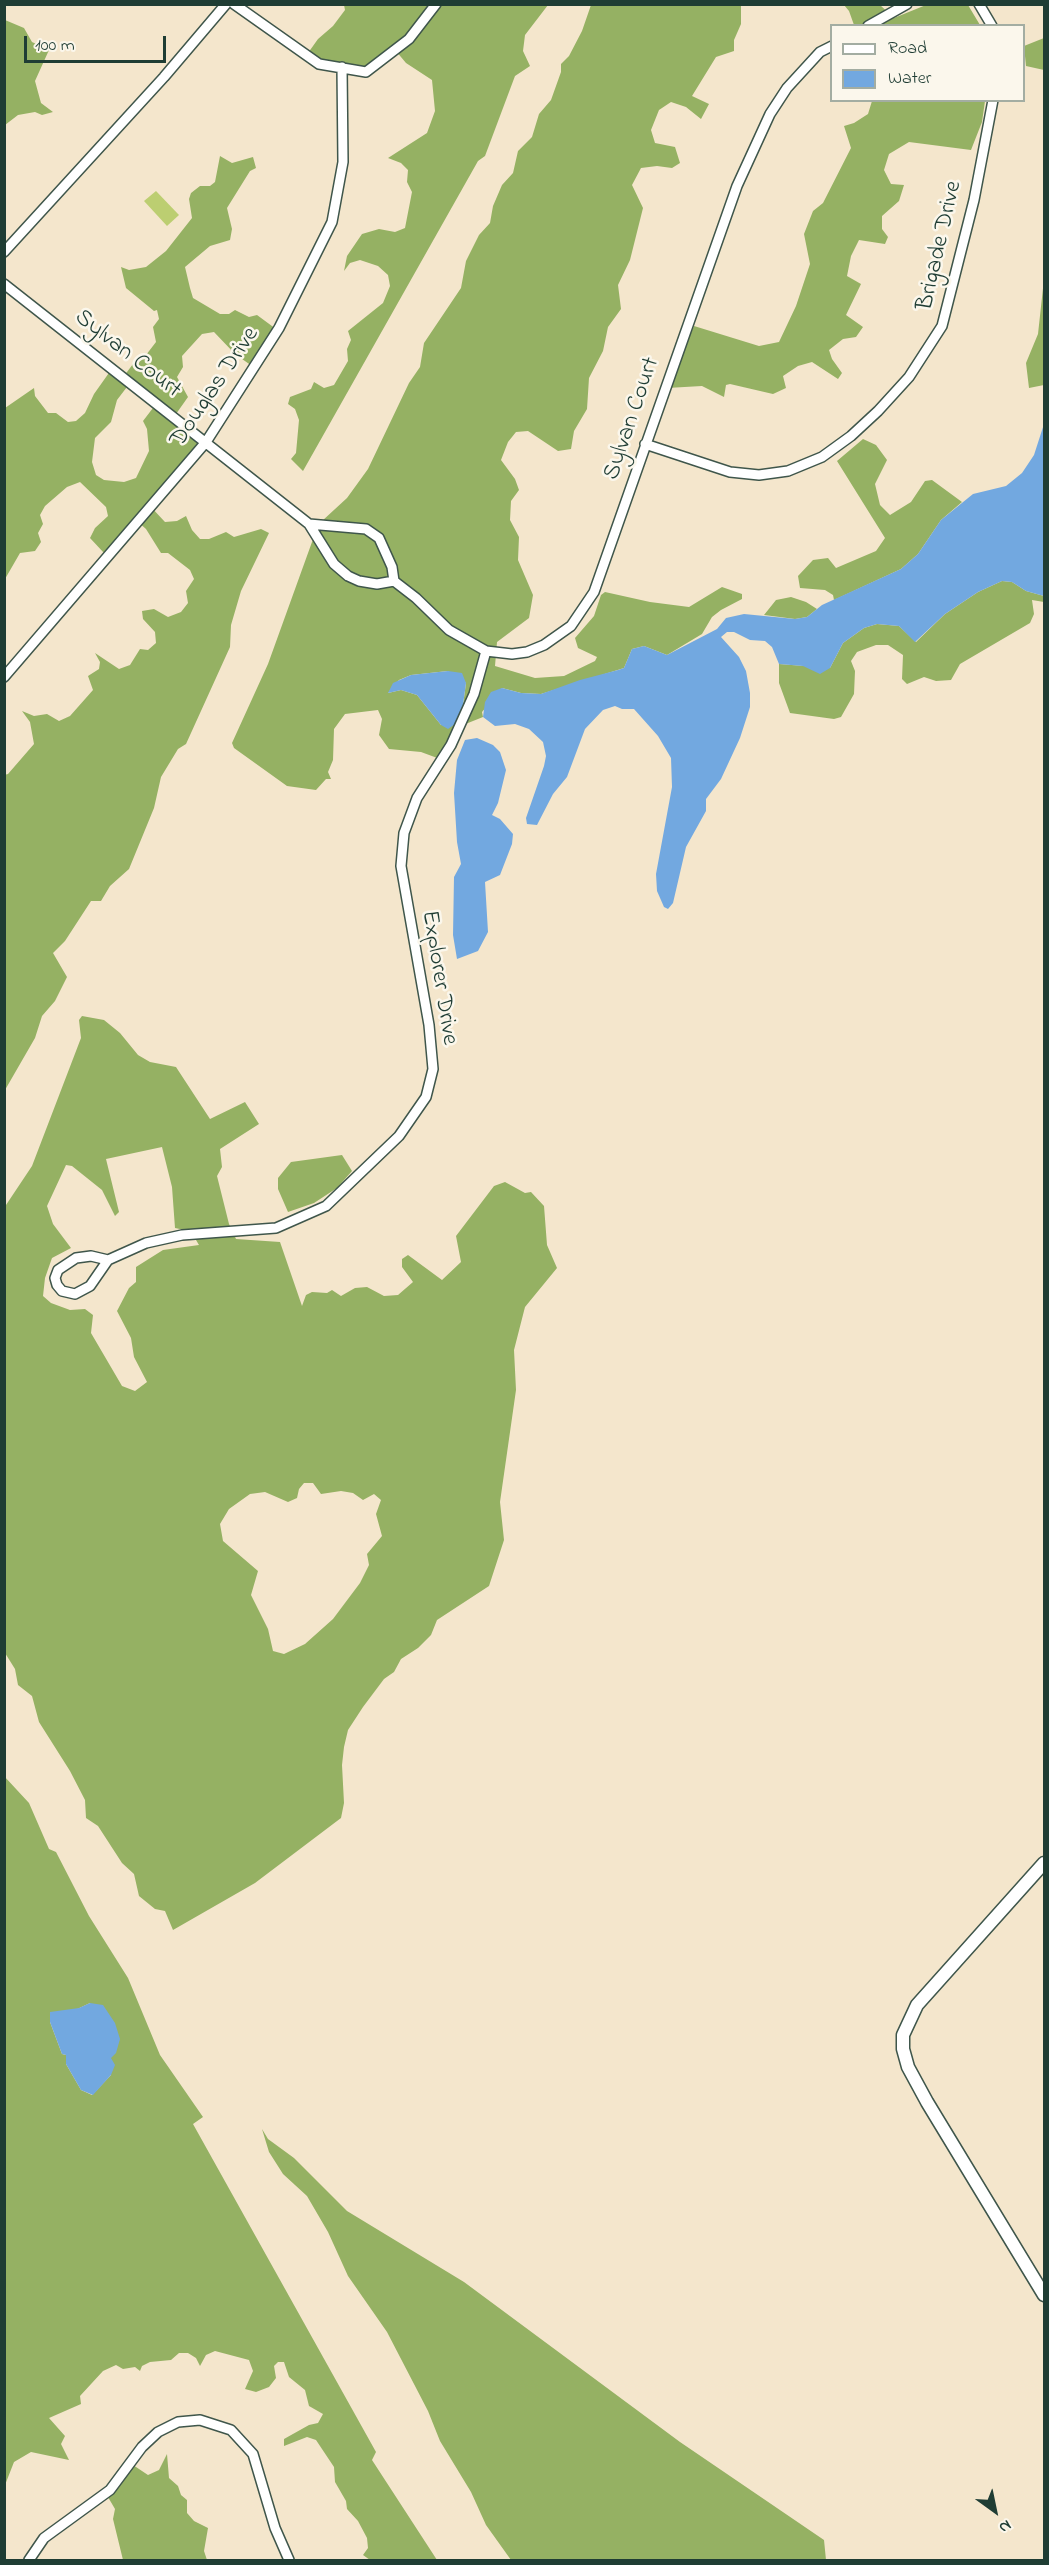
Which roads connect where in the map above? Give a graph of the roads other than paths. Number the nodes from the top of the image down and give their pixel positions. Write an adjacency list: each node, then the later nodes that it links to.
1 (225, 4): 11 (street)
2 (234, 4): 9 (street)
3 (436, 4): 9 (street)
4 (907, 4): 6 (street)
5 (979, 4): 7 (street)
6 (872, 24)
7 (991, 24)
8 (830, 47): 14 (street, Sylvan Court)
9 (342, 67): 13 (street, Douglas Drive)
10 (993, 102): 14 (street, Brigade Drive)
11 (4, 252)
12 (4, 284): 13 (street, Sylvan Court)
13 (206, 442): 15 (street, Sylvan Court); 18 (street, Douglas Drive)
14 (645, 444): 17 (street, Sylvan Court)
15 (309, 524): 16 (street, Sylvan Court); 16 (street)
16 (394, 581): 17 (street, Sylvan Court)
17 (486, 651): 19 (street, Explorer Drive)
18 (4, 676)
19 (108, 1260): 19 (street, Explorer Drive)
20 (1044, 1863): 21 (street)
21 (1044, 2295)
22 (29, 2560): 23 (street)
23 (289, 2560)

